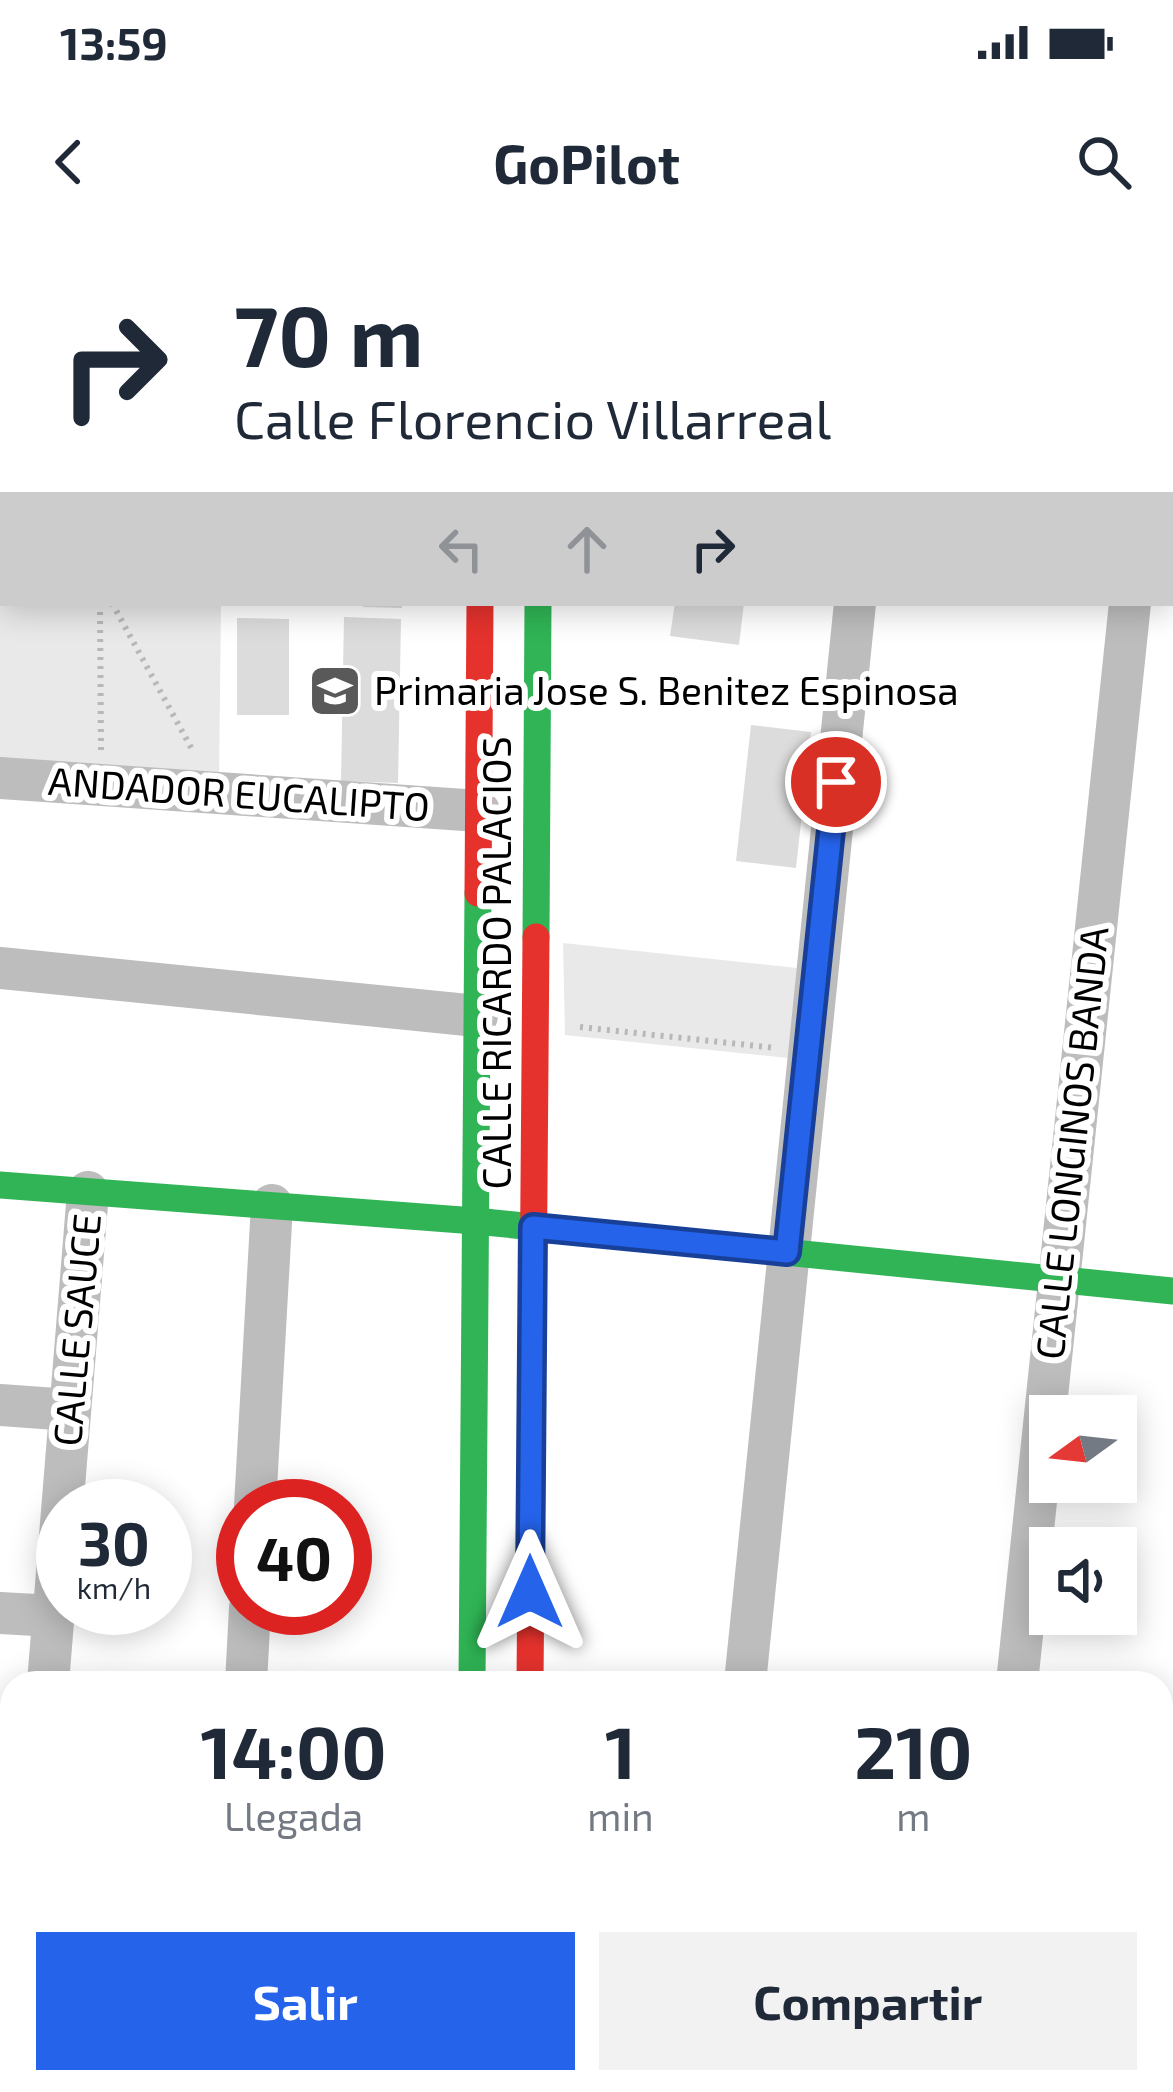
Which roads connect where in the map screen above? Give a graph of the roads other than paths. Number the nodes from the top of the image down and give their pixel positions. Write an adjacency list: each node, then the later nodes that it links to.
1 (480, 606): 6 (street, CALLE RICARDO PALACIOS)
2 (538, 606): 13 (street, CALLE RICARDO PALACIOS)
3 (854, 606): 14 (street)
4 (1130, 606): 15 (street, CALLE LONGINOS BANDA)
5 (0, 778): 6 (street, ANDADOR EUCALIPTO)
6 (479, 811): 8 (street, CALLE RICARDO PALACIOS)
7 (0, 968): 8 (street)
8 (477, 1016): 12 (street, CALLE RICARDO PALACIOS)
9 (0, 1185): 10 (street)
10 (88, 1192): 11 (street); 18 (street, CALLE SAUCE)
11 (272, 1205): 12 (street); 20 (street)
12 (475, 1221): 13 (street); 27 (street, CALLE RICARDO PALACIOS)
13 (533, 1227): 14 (street); 28 (street, CALLE RICARDO PALACIOS)
14 (787, 1252): 15 (street); 29 (street)
15 (1056, 1280): 16 (street); 30 (street, CALLE LONGINOS BANDA)
16 (1173, 1291)
17 (0, 1405): 18 (street)
18 (70, 1409): 19 (street, CALLE SAUCE)
19 (64, 1479)
20 (257, 1479)
21 (0, 1612): 22 (street)
22 (36, 1615)
23 (52, 1635): 25 (street, CALLE SAUCE)
24 (249, 1635): 26 (street)
25 (49, 1671)
26 (247, 1671)
27 (472, 1671)
28 (530, 1671)
29 (746, 1671)
30 (1018, 1671)

